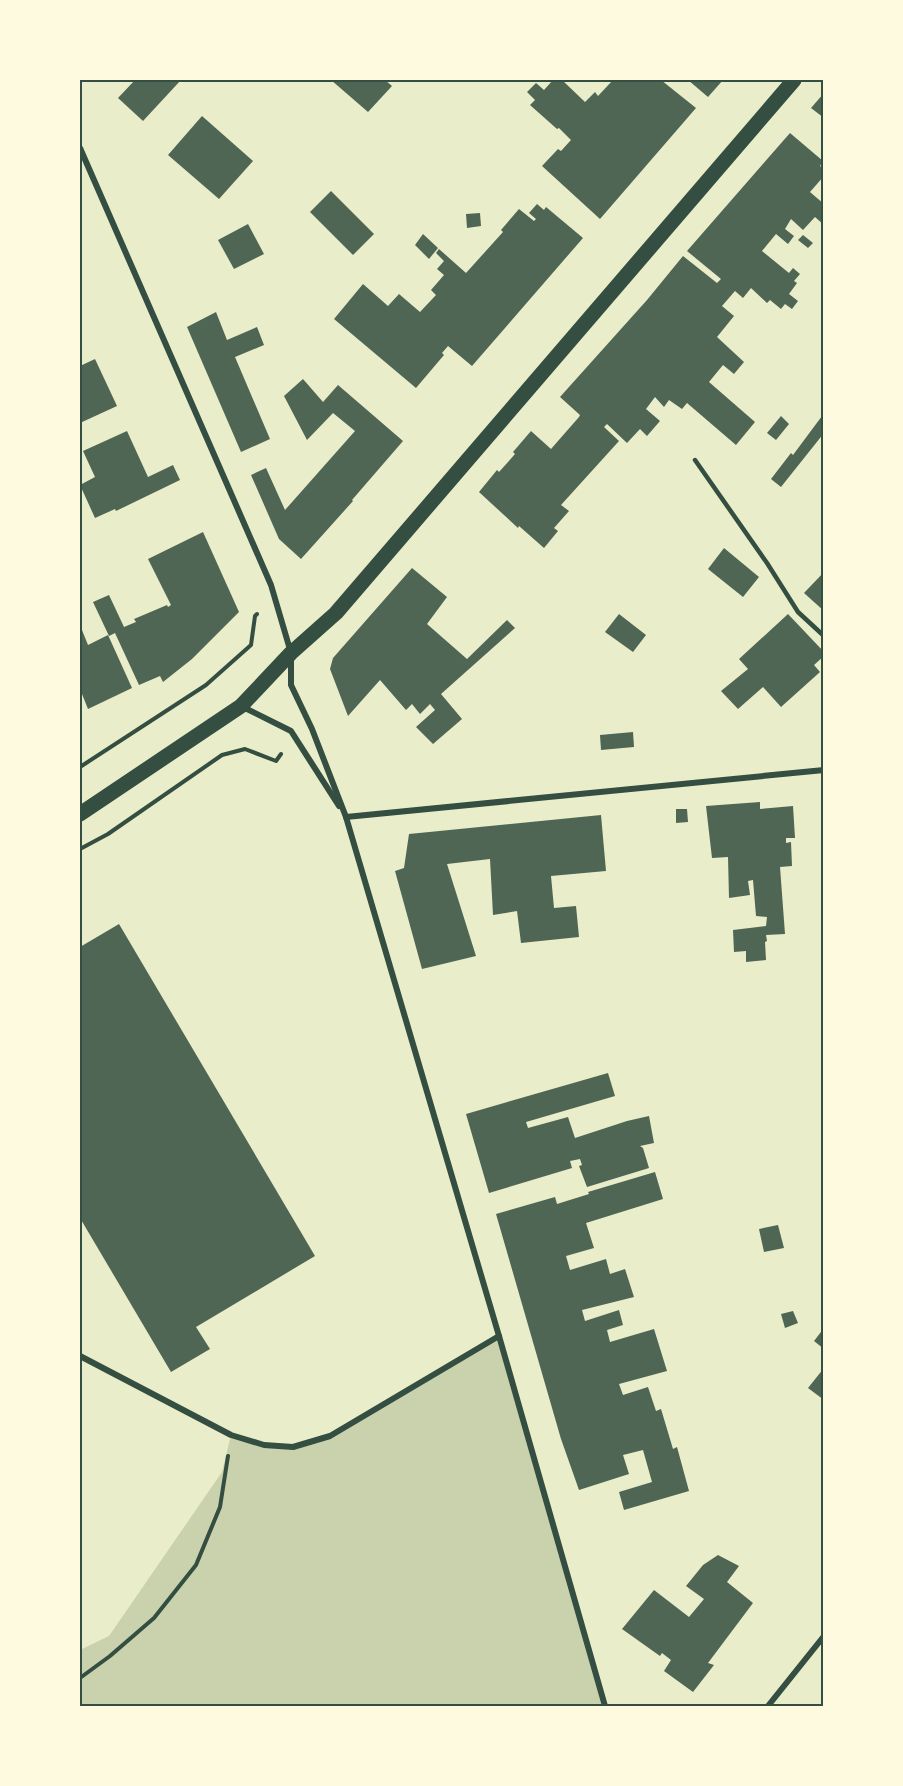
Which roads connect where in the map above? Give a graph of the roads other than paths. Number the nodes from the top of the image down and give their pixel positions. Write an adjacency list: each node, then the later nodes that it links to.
1 (794, 80): 5 (main road)
2 (80, 148): 5 (street)
3 (694, 460): 4 (lane)
4 (824, 636)
5 (291, 653): 6 (main road); 9 (street)
6 (241, 706): 8 (main road); 9 (street)
7 (824, 770): 9 (street)
8 (80, 814)
9 (346, 817): 10 (street)
10 (500, 1336): 11 (street); 13 (street)
11 (80, 1356)
12 (824, 1636): 14 (street)
13 (605, 1707)
14 (768, 1707)

